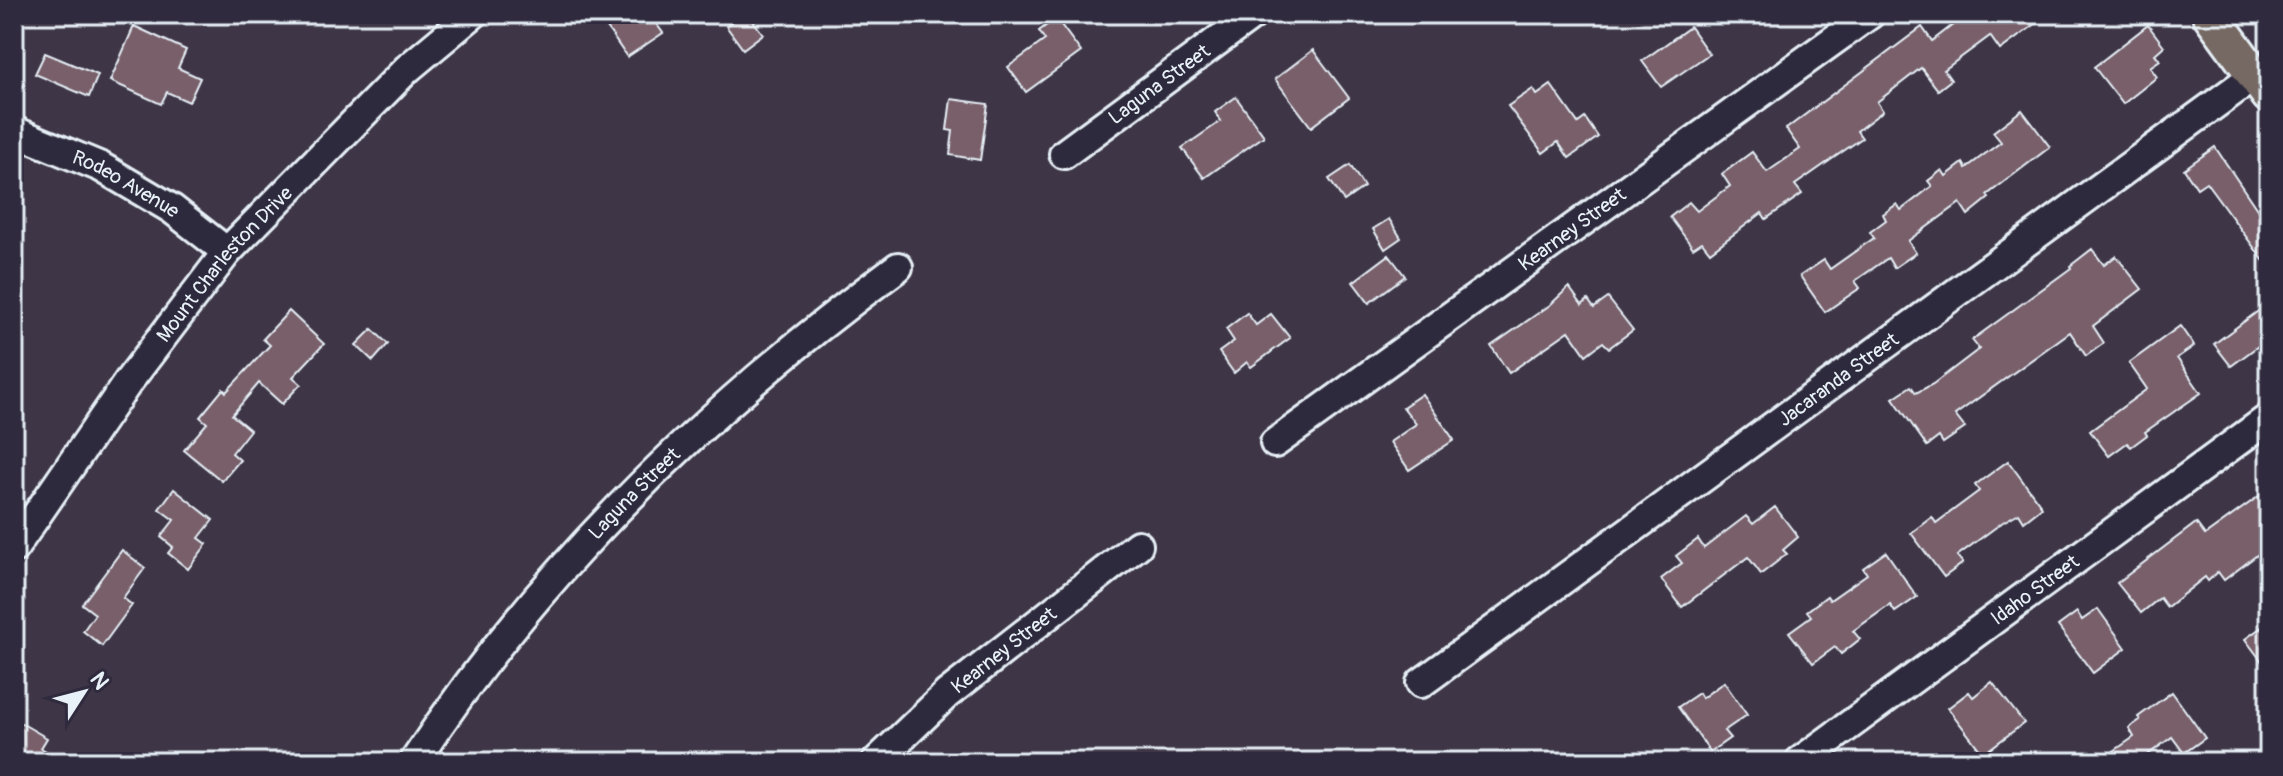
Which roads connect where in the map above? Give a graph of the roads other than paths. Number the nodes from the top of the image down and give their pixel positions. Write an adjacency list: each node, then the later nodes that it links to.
1 (473, 14): 8 (street, Mount Charleston Drive)
2 (1254, 14): 7 (street, Laguna Street)
3 (1870, 14): 11 (street, Kearney Street)
4 (2210, 14): 5 (main road)
5 (2262, 85): 14 (street, Jacaranda Street)
6 (14, 131): 8 (street, Rodeo Avenue)
7 (1064, 154)
8 (227, 252): 13 (street, Mount Charleston Drive)
9 (898, 267): 15 (street, Laguna Street)
10 (2269, 418): 17 (street, Idaho Street)
11 (1275, 443)
12 (1138, 545): 16 (street, Kearney Street)
13 (14, 548)
14 (1421, 683)
15 (414, 762)
16 (876, 762)
17 (1799, 762)

